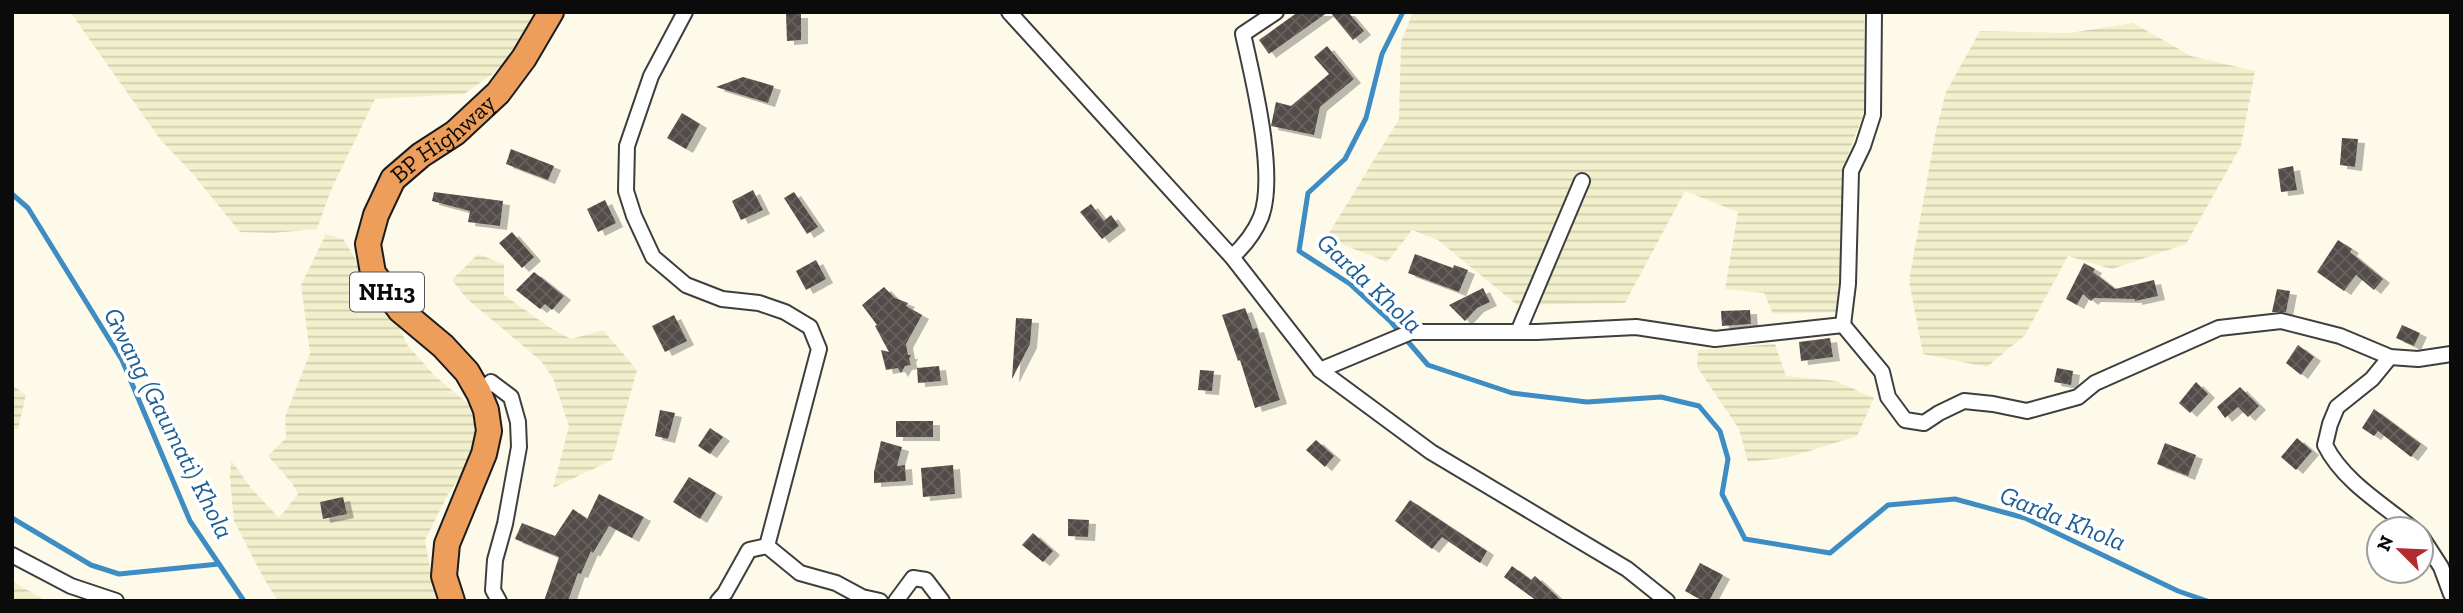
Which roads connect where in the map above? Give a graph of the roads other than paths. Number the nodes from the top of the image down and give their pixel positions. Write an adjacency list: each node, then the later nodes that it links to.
1 (551, 12): 13 (highway, BP Highway / NH13)
2 (685, 12): 15 (street)
3 (1009, 12): 7 (street)
4 (1276, 12): 7 (street)
5 (1874, 12): 8 (street)
6 (1582, 181): 9 (street)
7 (1232, 257): 12 (street)
8 (1843, 325): 9 (street); 11 (street)
9 (1518, 332): 12 (street)
10 (2451, 354): 11 (street)
11 (2390, 358): 14 (street)
12 (1320, 370): 26 (street)
13 (479, 393): 20 (highway, BP Highway / NH13); 21 (street)
14 (2395, 515)
15 (767, 546): 22 (street); 23 (street)
16 (12, 555): 19 (street)
17 (2435, 558): 18 (street)
18 (2451, 594)
19 (116, 601)
20 (452, 601)
21 (499, 601)
22 (718, 601)
23 (880, 601)
24 (896, 601): 25 (street)
25 (942, 601)
26 (1667, 601)

